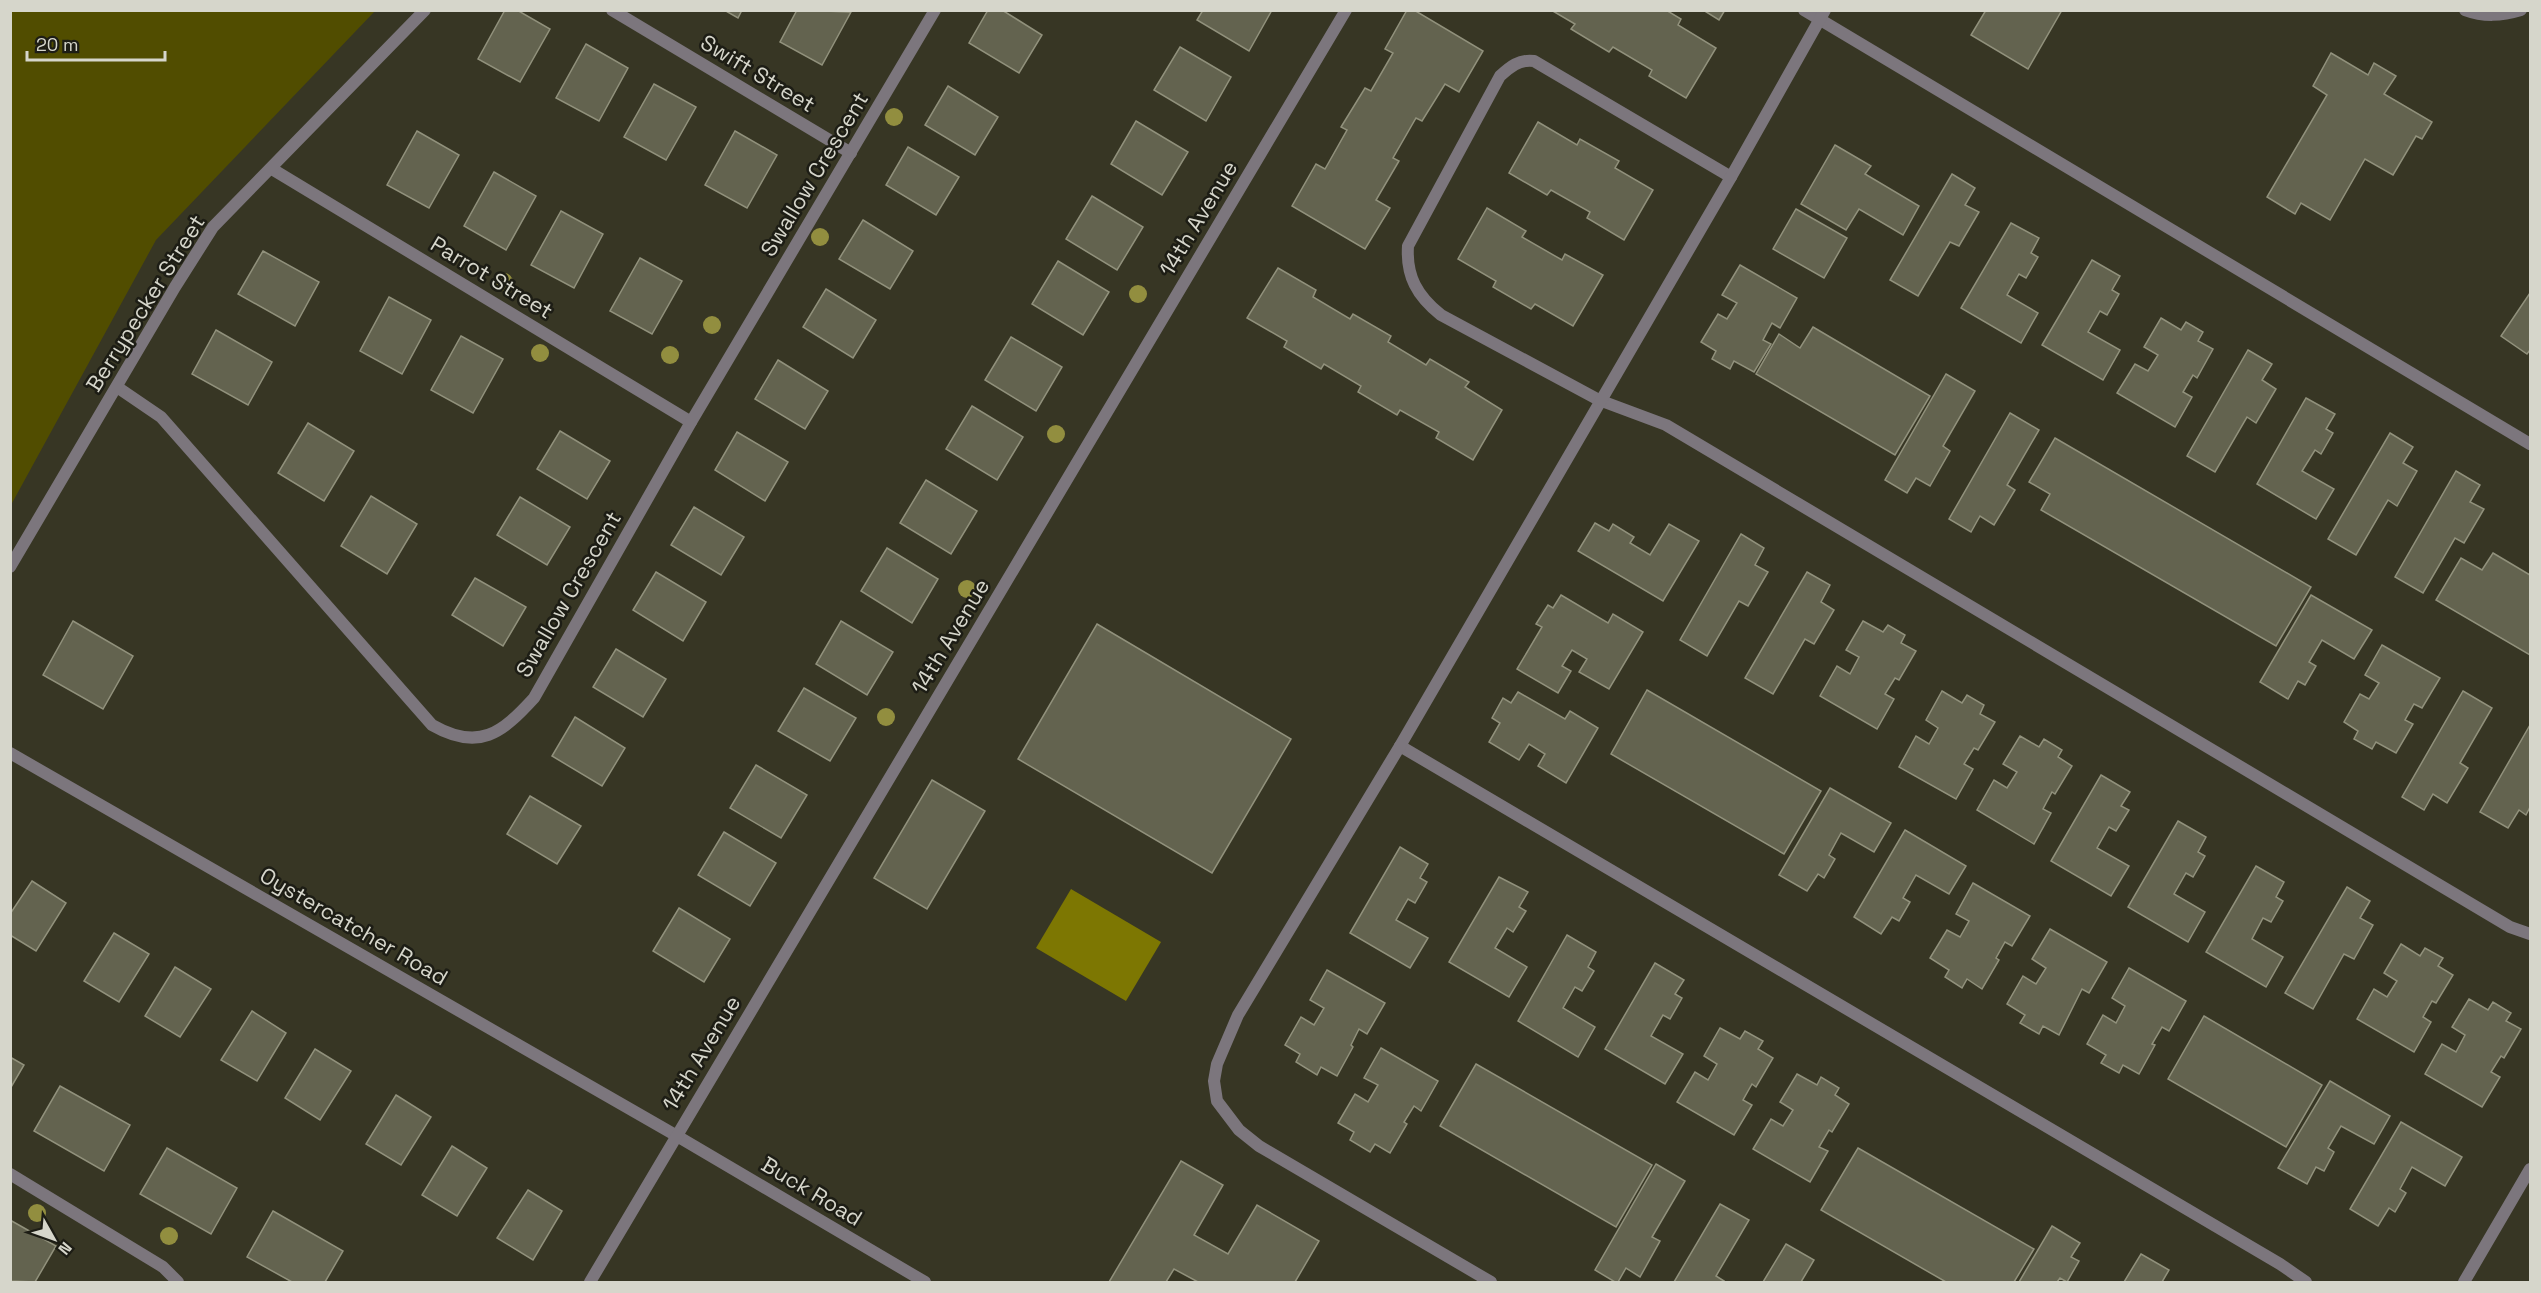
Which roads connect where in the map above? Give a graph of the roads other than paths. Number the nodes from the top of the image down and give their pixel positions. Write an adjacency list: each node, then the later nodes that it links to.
1 (425, 10): 10 (street, Berrypecker Street)
2 (612, 10): 9 (street, Swift Street)
3 (935, 10): 9 (street, Swallow Crescent)
4 (1346, 10): 20 (street, 14th Avenue)
5 (1804, 10): 8 (street)
6 (2465, 10): 7 (street)
7 (2520, 10)
8 (1822, 15): 11 (street); 15 (street)
9 (851, 153): 14 (street, Swallow Crescent)
10 (272, 169): 12 (street, Berrypecker Street); 14 (street, Parrot Street)
11 (1731, 177): 13 (street); 13 (street)
12 (117, 387): 14 (street, Swallow Crescent); 16 (street, Berrypecker Street)
13 (1599, 400): 17 (street); 19 (street)
14 (690, 422)
15 (2530, 444)
16 (10, 567)
17 (1400, 746): 27 (street); 28 (street)
18 (10, 753): 20 (street, Oystercatcher Road)
19 (2530, 934)
20 (677, 1136): 25 (street, 14th Avenue); 26 (street, Buck Road)
21 (2530, 1169): 23 (street)
22 (10, 1174): 24 (street)
23 (2526, 1186): 29 (street)
24 (178, 1282)
25 (590, 1282)
26 (925, 1282)
27 (1491, 1282)
28 (2306, 1282)
29 (2464, 1282)

